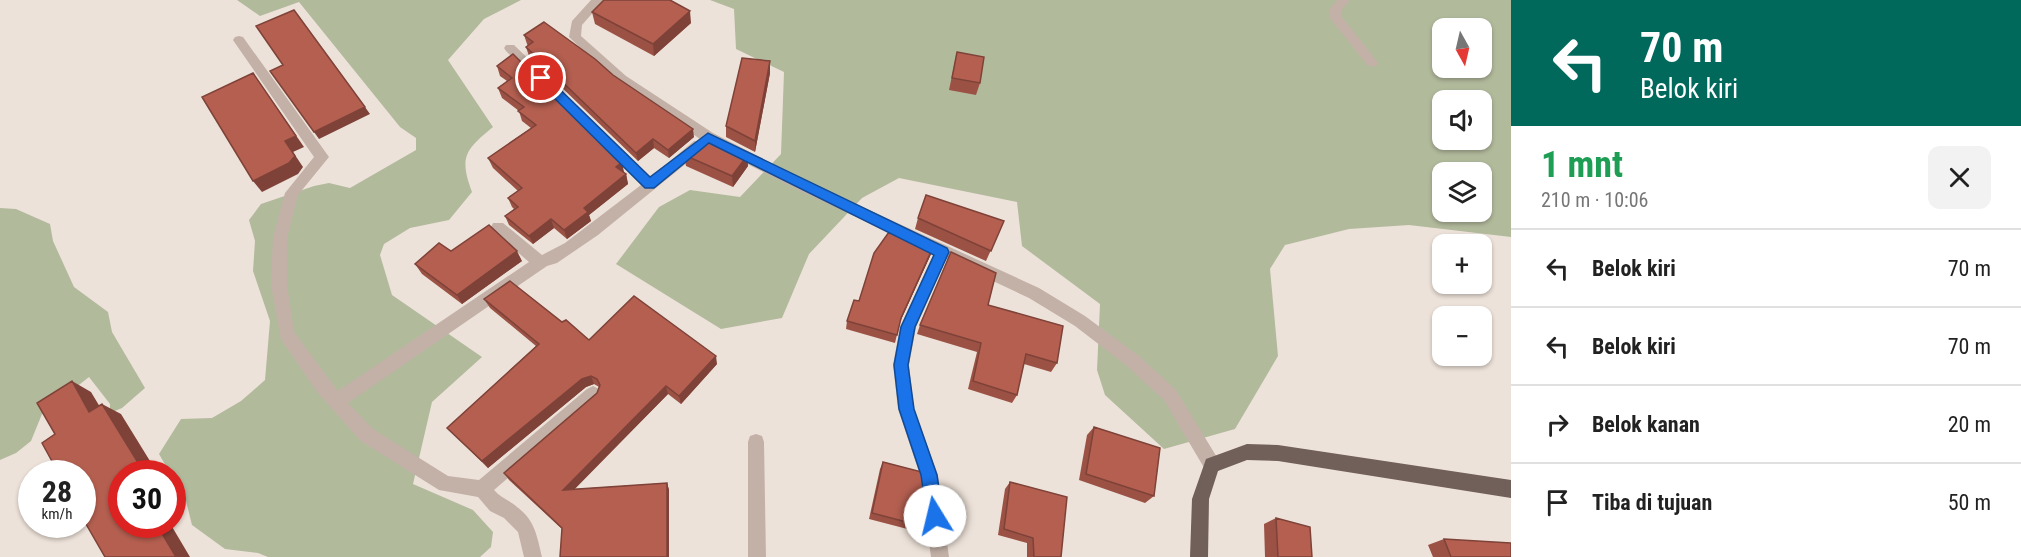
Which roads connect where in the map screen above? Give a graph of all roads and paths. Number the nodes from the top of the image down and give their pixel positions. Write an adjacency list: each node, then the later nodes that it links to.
1 (598, 0): 6 (street)
2 (1344, 0): 5 (street)
3 (239, 40): 12 (street)
4 (510, 48): 7 (street)
5 (1372, 63)
6 (708, 137): 7 (street); 9 (street)
7 (649, 184): 10 (street)
8 (498, 227): 10 (street)
9 (942, 252): 14 (street); 19 (street)
10 (542, 261): 12 (street)
11 (593, 394): 15 (street)
12 (336, 402): 15 (street)
13 (756, 442): 18 (street)
14 (1212, 465): 16 (main road); 20 (main road)
15 (482, 489): 17 (street)
16 (1511, 489)
17 (533, 557)
18 (757, 557)
19 (940, 557)
20 (1199, 557)

